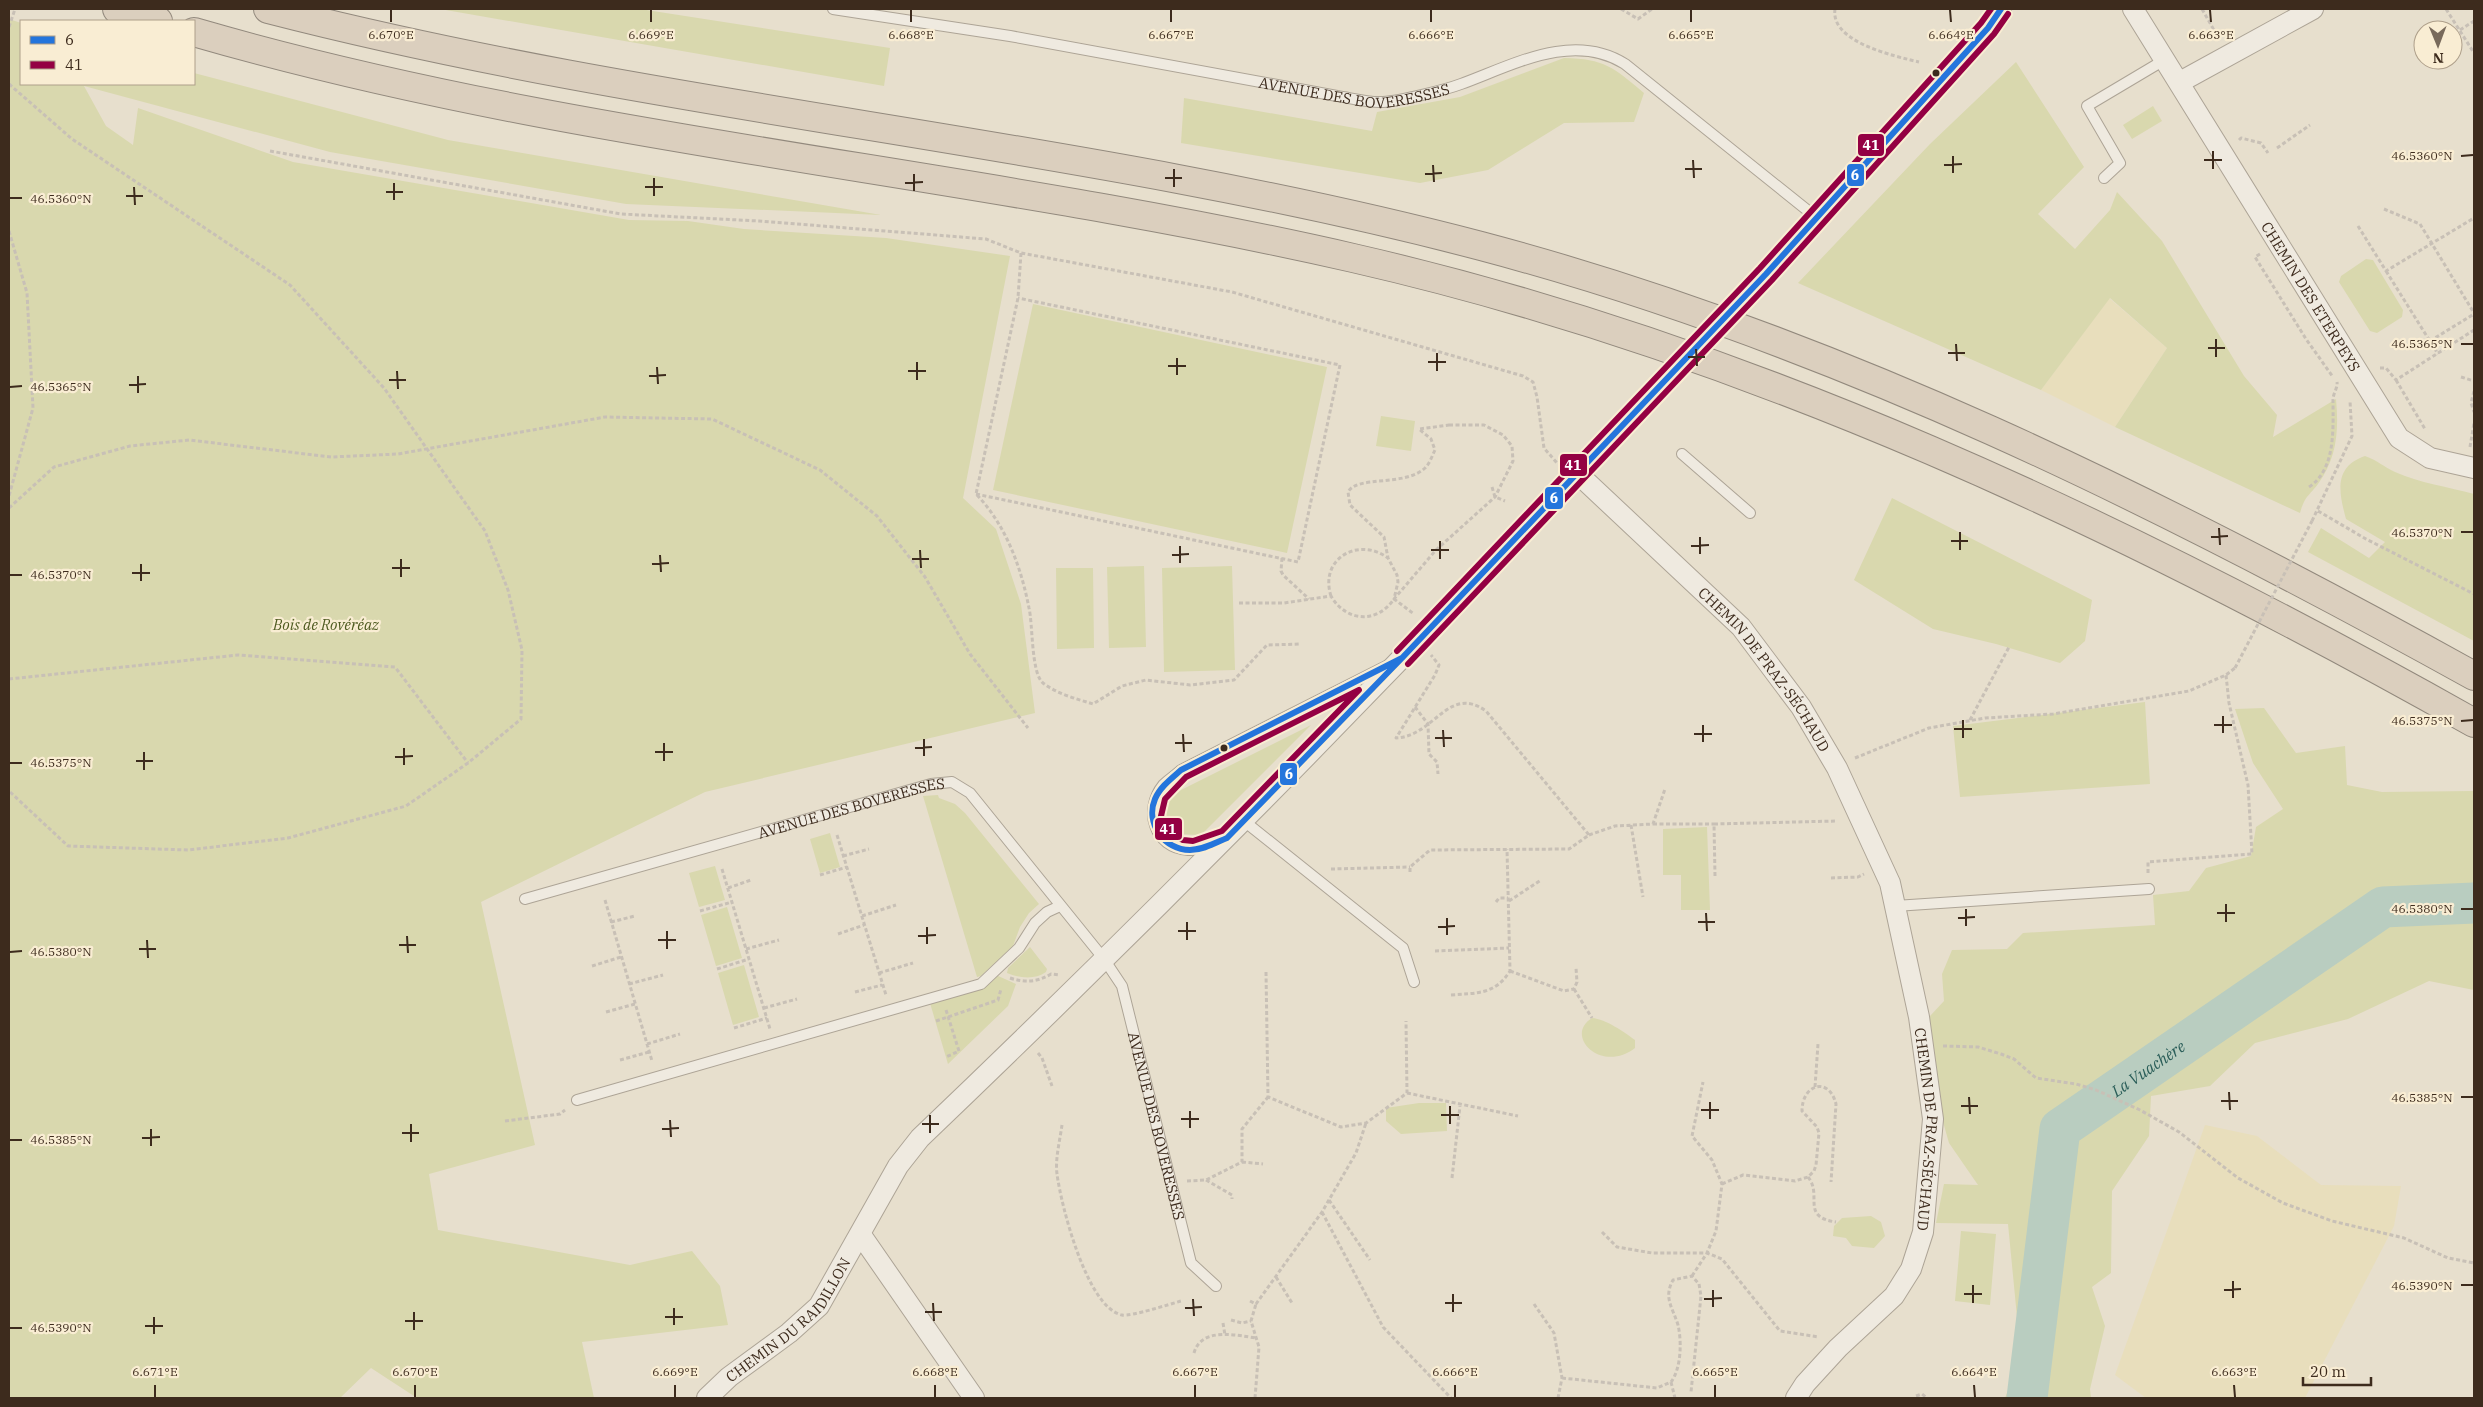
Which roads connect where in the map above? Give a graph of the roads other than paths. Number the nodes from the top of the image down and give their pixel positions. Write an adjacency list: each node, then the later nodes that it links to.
1 (117, 9): 7 (highway)
2 (268, 9): 18 (highway)
3 (833, 9): 12 (lane, AVENUE DES BOVERESSES)
4 (2001, 9): 12 (street)
5 (2133, 9): 9 (street, CHEMIN DES ETERPEYS)
6 (2313, 9): 10 (street)
7 (155, 20)
8 (195, 32): 19 (highway)
9 (2166, 59): 10 (street, CHEMIN DES ETERPEYS); 11 (lane)
10 (2180, 82): 14 (street, CHEMIN DES ETERPEYS)
11 (2104, 178)
12 (1817, 218): 15 (street, bridge)
13 (1682, 454): 16 (lane)
14 (2472, 461)
15 (1573, 476): 17 (street); 25 (street, CHEMIN DE PRAZ-SÉCHAUD)
16 (1750, 513)
17 (1402, 658): 20 (street); 21 (lane)
18 (2474, 676)
19 (2474, 723)
20 (1244, 821): 21 (street); 27 (lane)
21 (1227, 838): 26 (street)
22 (2149, 889): 25 (lane)
23 (525, 899): 24 (lane, AVENUE DES BOVERESSES)
24 (1060, 906): 26 (lane, AVENUE DES BOVERESSES); 28 (lane)
25 (1895, 906): 33 (street, CHEMIN DE PRAZ-SÉCHAUD)
26 (1104, 959): 29 (street); 30 (lane, AVENUE DES BOVERESSES)
27 (1414, 982)
28 (577, 1100)
29 (860, 1235): 31 (street, CHEMIN DU RAIDILLON); 32 (street)
30 (1216, 1286)
31 (707, 1398)
32 (974, 1398)
33 (1796, 1398)

